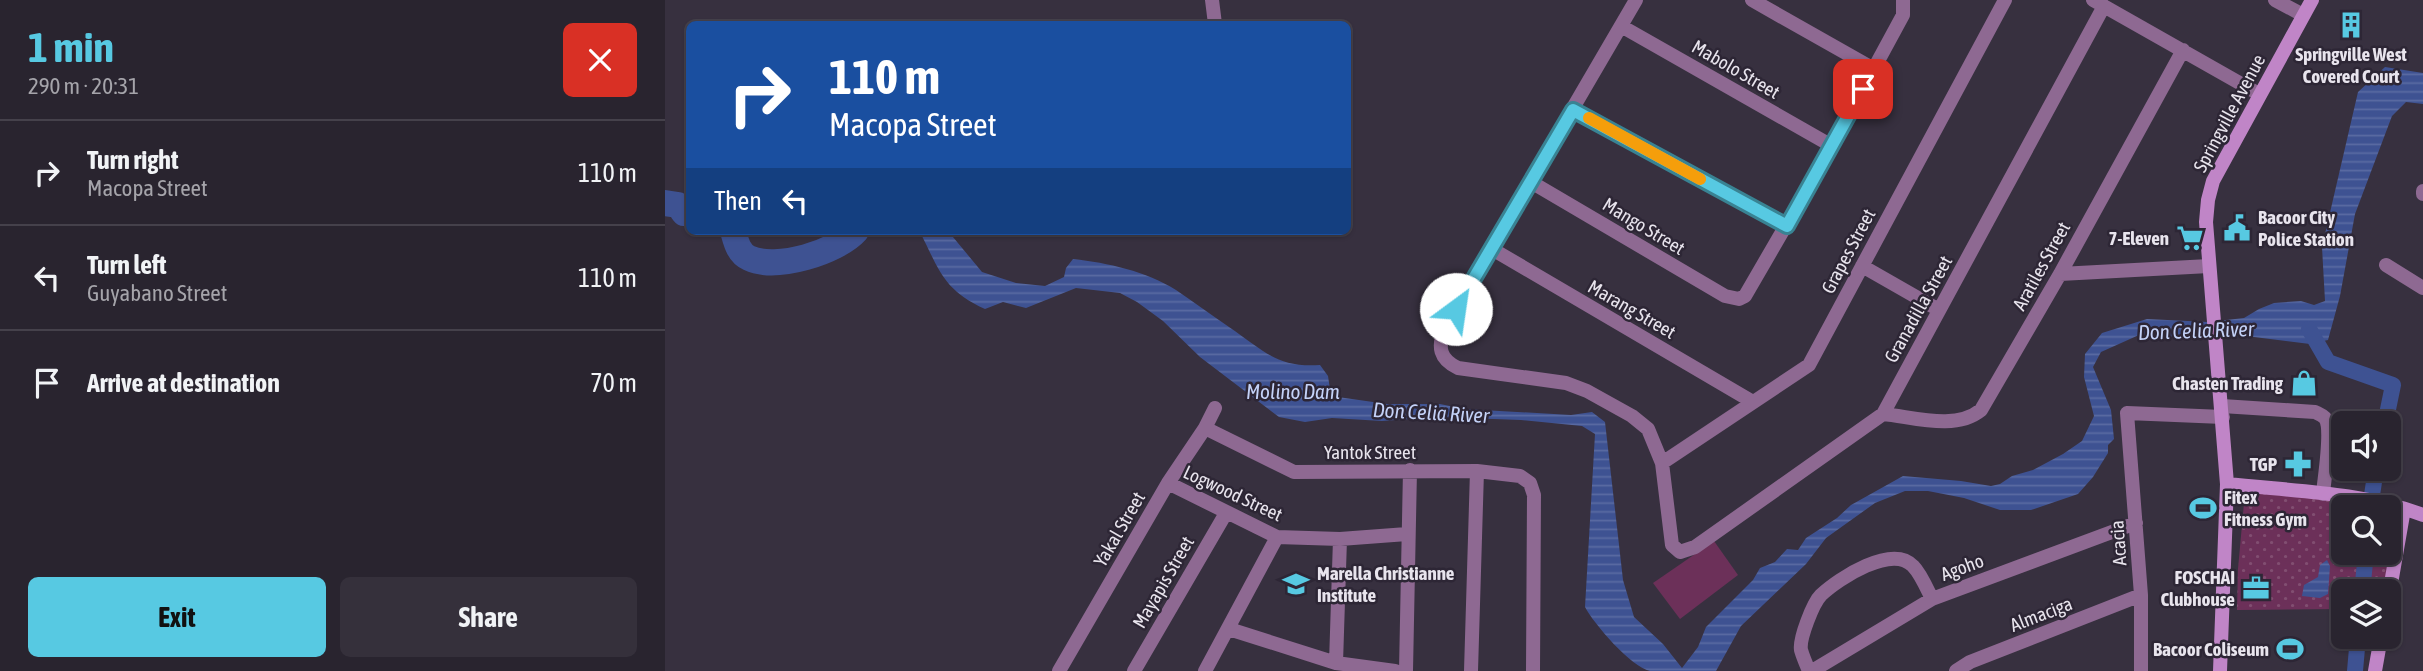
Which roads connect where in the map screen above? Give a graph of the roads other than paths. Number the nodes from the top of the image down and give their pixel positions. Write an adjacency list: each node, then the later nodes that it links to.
1 (1212, 0): 10 (street)
2 (1636, 0): 11 (street)
3 (1752, 0): 13 (street)
4 (1903, 0): 13 (street)
5 (2005, 0): 21 (street, Grapes Street)
6 (2275, 0): 9 (street)
7 (2312, 0): 9 (street, Springville Avenue)
8 (2099, 3): 12 (street); 25 (street, Granadilla Street)
9 (2303, 15): 14 (street, Springville Avenue)
10 (1215, 21)
11 (1621, 26): 15 (street); 16 (street, Mabolo Street)
12 (2183, 50): 14 (street); 23 (street, Aratiles Street)
13 (1874, 69): 16 (street)
14 (2259, 94): 22 (street, Springville Avenue)
15 (1573, 110): 17 (street); 18 (street)
16 (1832, 146): 18 (street)
17 (1531, 182): 18 (street, Mango Street); 19 (street)
18 (1787, 226)
19 (1492, 250): 26 (street, Marang Street); 31 (street)
20 (2386, 265): 24 (street)
21 (1862, 266): 25 (street); 26 (street, Grapes Street)
22 (2209, 266): 23 (street); 28 (street, Springville Avenue)
23 (2060, 274): 29 (street, Aratiles Street)
24 (2423, 288)
25 (1939, 310): 29 (street, Granadilla Street)
26 (1753, 402): 31 (street, Grapes Street)
27 (1215, 408): 30 (street, Yakal Street)
28 (2223, 412): 35 (street, Springville Avenue); 36 (street); 40 (street, Acacia)
29 (1882, 414): 31 (street, Granadilla Street)
30 (1205, 428): 32 (street, Yantok Street); 34 (street, Yakal Street)
31 (1662, 463)
32 (1410, 470): 33 (street, Yantok Street); 41 (street)
33 (1478, 471): 55 (street); 56 (street, Yantok Street)
34 (1168, 483): 38 (street, Logwood Street); 50 (street, Yakal Street)
35 (2227, 484): 36 (street); 60 (street, Springville Avenue)
36 (2323, 494): 37 (street)
37 (2404, 509): 39 (street); 44 (street)
38 (1226, 513): 42 (street, Logwood Street); 51 (street, Mayapis Street)
39 (2423, 515)
40 (2136, 523): 45 (street, Acacia); 46 (street, Agoho)
41 (1407, 534): 43 (street, Logwood Street); 54 (street)
42 (1277, 537): 43 (street, Logwood Street); 47 (street)
43 (1340, 538): 49 (street)
44 (2392, 579)
45 (2141, 595): 58 (street, Almaciga); 59 (street, Acacia)
46 (1932, 599): 57 (street, Agoho); 57 (street)
47 (1229, 629): 49 (street); 52 (street)
48 (2379, 649): 61 (street)
49 (1336, 663): 53 (street)
50 (1059, 671)
51 (1134, 671)
52 (1205, 671)
53 (1395, 671)
54 (1406, 671)
55 (1471, 671)
56 (1533, 671)
57 (1810, 671)
58 (1956, 671)
59 (2141, 671)
60 (2220, 671)
61 (2375, 671)

